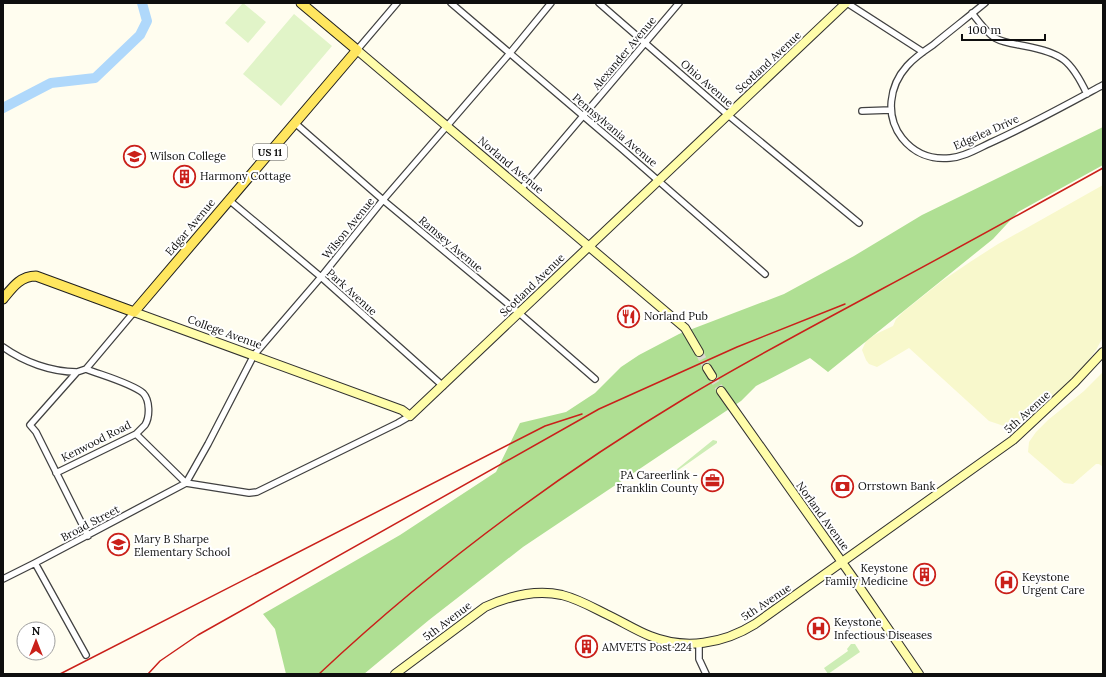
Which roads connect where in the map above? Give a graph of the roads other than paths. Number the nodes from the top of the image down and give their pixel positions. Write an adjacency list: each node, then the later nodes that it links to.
1 (301, 3): 11 (main road, Norland Avenue)
2 (397, 3): 11 (street, Edgar Avenue)
3 (451, 3): 13 (street, Pennsylvania Avenue)
4 (551, 3): 13 (street, Wilson Avenue)
5 (599, 3): 10 (street, Ohio Avenue)
6 (679, 3): 10 (street, Alexander Avenue)
7 (847, 3): 12 (street); 18 (street, Scotland Avenue)
8 (985, 3): 9 (street, Edgelea Drive)
9 (972, 14): 12 (street, Edgelea Drive); 15 (street)
10 (645, 43): 18 (street, Ohio Avenue); 19 (street, Alexander Avenue)
11 (357, 50): 20 (main road, Edgar Avenue / US 11); 21 (street, Norland Avenue)
12 (923, 52): 16 (street, Edgelea Drive)
13 (510, 53): 19 (street, Pennsylvania Avenue); 21 (street, Wilson Avenue)
14 (1103, 85): 15 (street, Edgelea Drive)
15 (1087, 94): 16 (street, Edgelea Drive)
16 (891, 110): 17 (street)
17 (862, 111)
18 (728, 114): 22 (street, Scotland Avenue); 26 (street, Ohio Avenue)
19 (584, 116): 22 (street, Pennsylvania Avenue); 23 (street, Alexander Avenue)
20 (295, 123): 24 (main road, Edgar Avenue / US 11); 25 (street, Ramsey Avenue)
21 (446, 126): 23 (street, Norland Avenue); 25 (street, Wilson Avenue)
22 (659, 181): 27 (street, Scotland Avenue); 28 (street, Pennsylvania Avenue)
23 (521, 189): 27 (street, Norland Avenue)
24 (229, 200): 29 (street, Park Avenue); 31 (main road, Edgar Avenue / US 11)
25 (383, 200): 29 (street, Wilson Avenue); 32 (street, Ramsey Avenue)
26 (859, 223)
27 (589, 246): 32 (street, Scotland Avenue); 34 (street, Norland Avenue)
28 (765, 274)
29 (321, 277): 36 (street, Wilson Avenue); 42 (street, Park Avenue)
30 (3, 298): 31 (main road, College Avenue)
31 (134, 312): 36 (street, College Avenue); 38 (street, Edgar Avenue)
32 (519, 314): 41 (street, Ramsey Avenue); 42 (street, Scotland Avenue)
33 (3, 347): 39 (street)
34 (699, 352)
35 (1103, 352): 50 (street, 5th Avenue)
36 (254, 355): 44 (street, College Avenue); 47 (street, Wilson Avenue)
37 (707, 368): 40 (street)
38 (86, 369): 39 (street); 45 (street, Kenwood Road)
39 (76, 372): 46 (street)
40 (712, 376)
41 (595, 380)
42 (443, 386): 44 (street, Scotland Avenue)
43 (721, 391): 50 (street, Norland Avenue)
44 (410, 416): 47 (street, Scotland Avenue)
45 (136, 434): 46 (street, Kenwood Road); 47 (street)
46 (56, 473): 48 (street)
47 (186, 483): 48 (street, Broad Street)
48 (88, 536): 49 (street, Broad Street)
49 (35, 563): 51 (street, Broad Street); 53 (street)
50 (842, 563): 52 (street, 5th Avenue); 56 (street, Norland Avenue)
51 (3, 579)
52 (699, 644): 54 (street, 5th Avenue); 55 (street)
53 (86, 655)
54 (395, 674)
55 (706, 674)
56 (919, 674)

